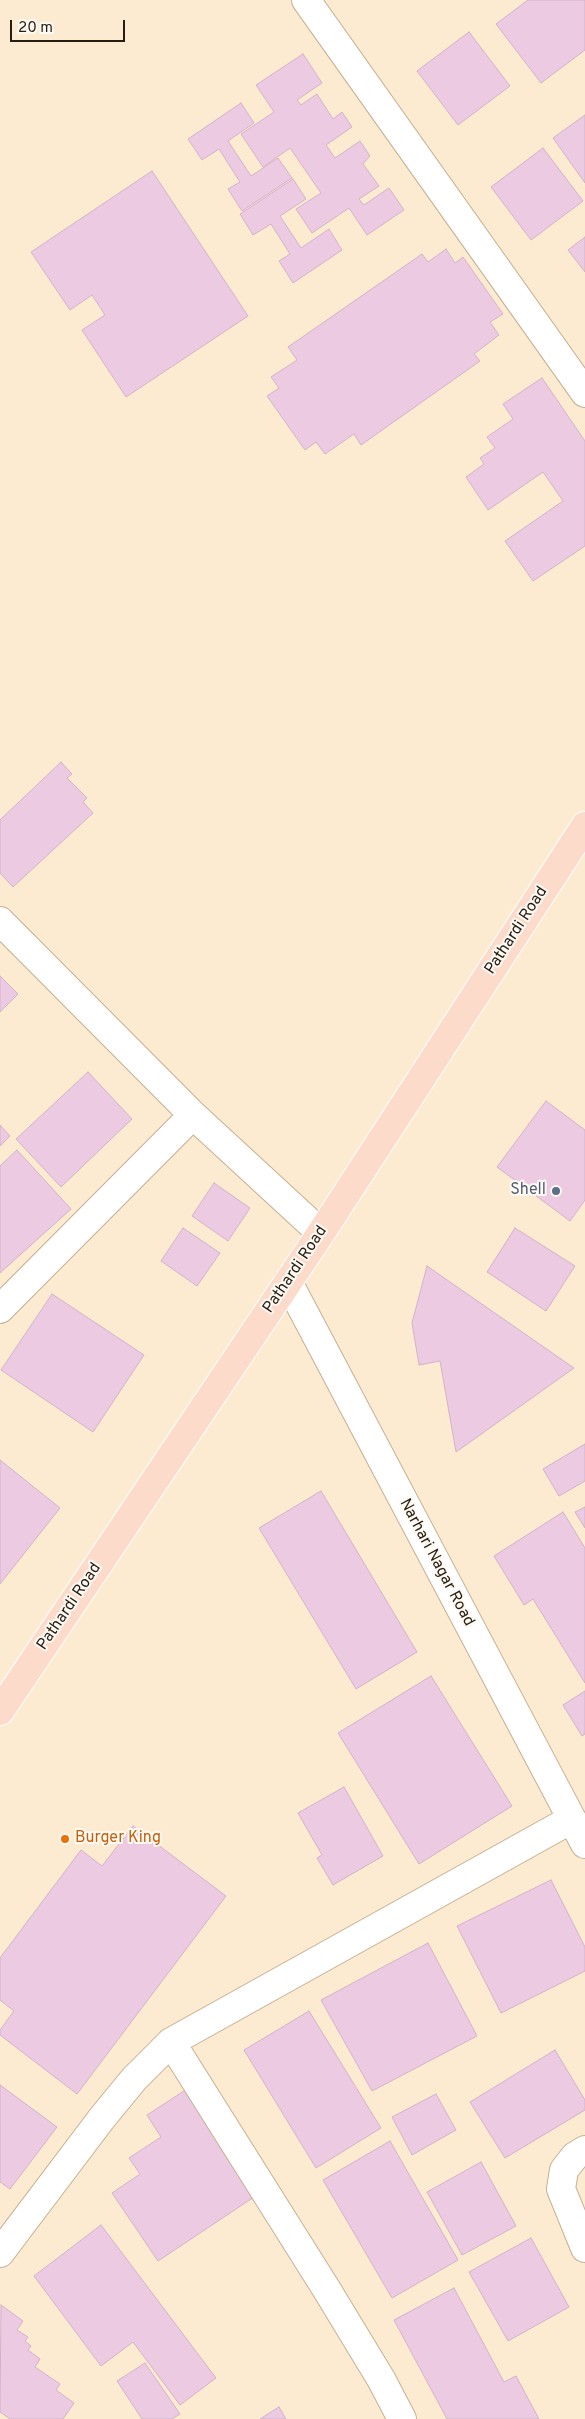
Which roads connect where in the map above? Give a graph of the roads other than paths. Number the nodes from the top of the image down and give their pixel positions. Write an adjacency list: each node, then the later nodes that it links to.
1 (314, 3): 2 (street)
2 (585, 393)
3 (585, 826): 6 (main road, Pathardi Road)
4 (0, 921): 5 (street)
5 (193, 1115): 6 (street); 8 (street)
6 (321, 1233): 7 (main road, Pathardi Road)
7 (288, 1282): 9 (main road, Pathardi Road); 10 (street, Narhari Nagar Road)
8 (1, 1305)
9 (0, 1711)
10 (572, 1819): 11 (street, Narhari Nagar Road); 12 (street)
11 (585, 1844)
12 (171, 2042): 15 (street); 16 (street)
13 (585, 2150): 14 (street)
14 (585, 2248)
15 (0, 2253)
16 (402, 2419)

